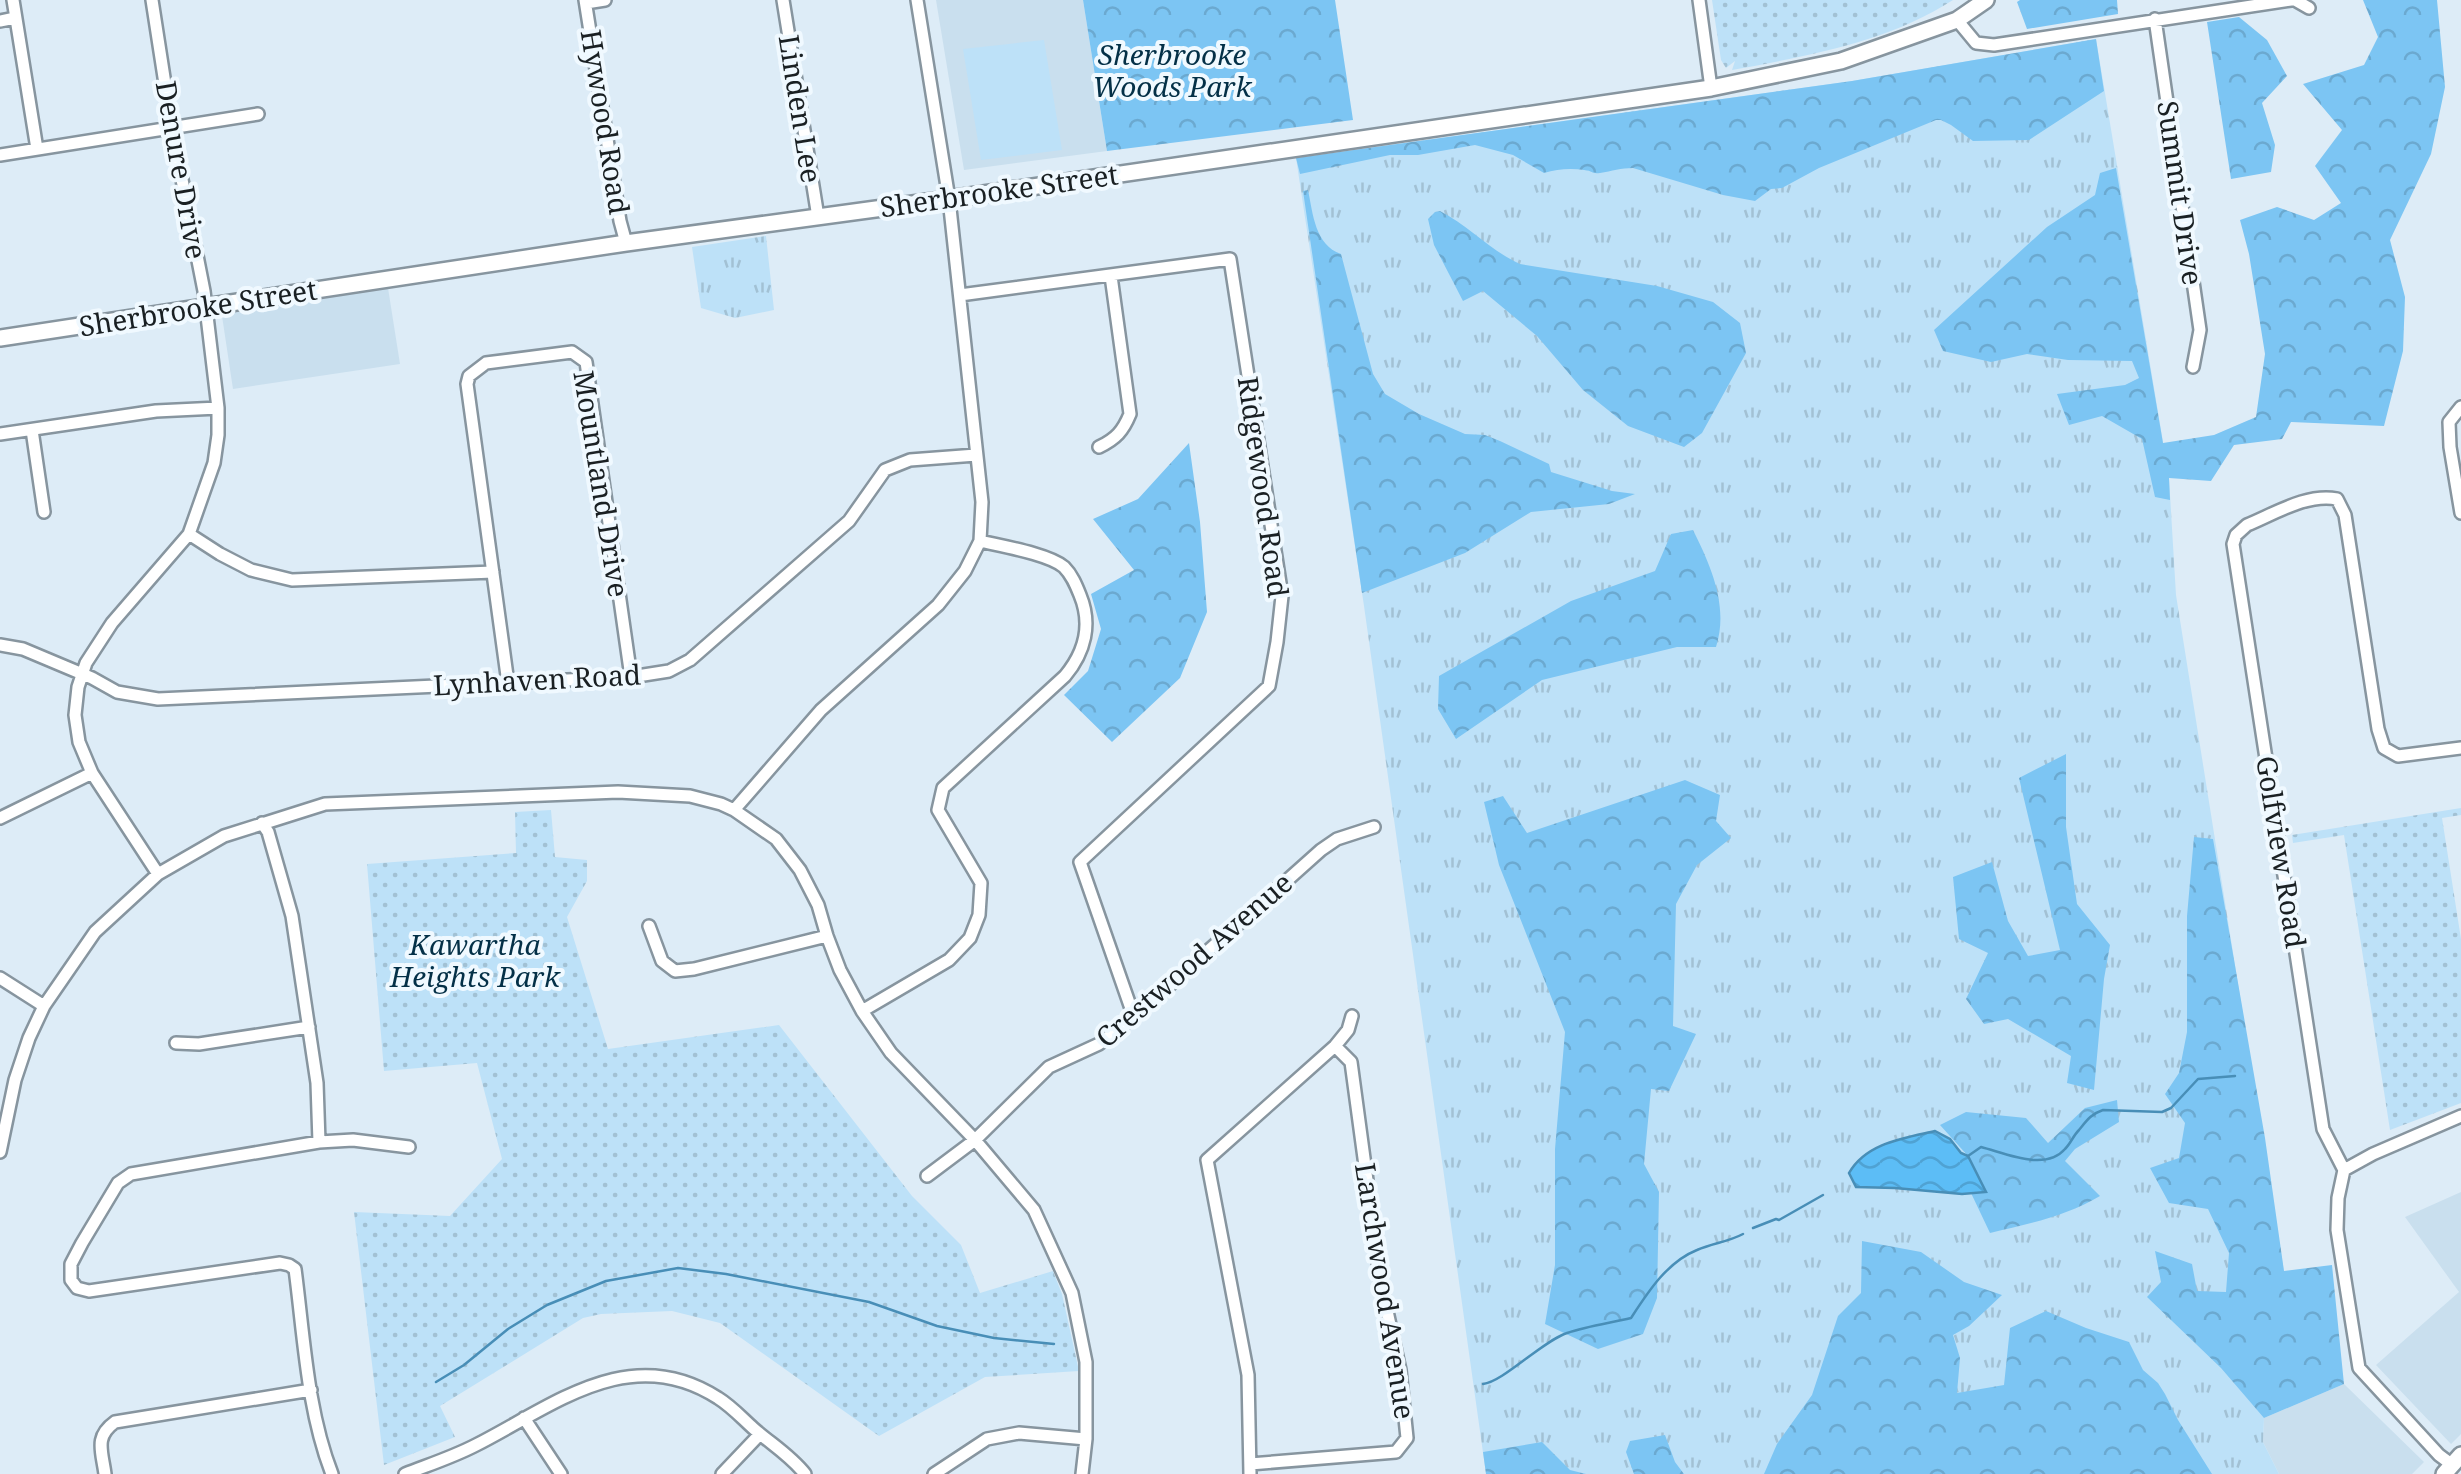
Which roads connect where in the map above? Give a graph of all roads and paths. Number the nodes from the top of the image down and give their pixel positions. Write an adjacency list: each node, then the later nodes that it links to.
1 (12, 0): 11 (street)
2 (152, 0): 17 (street, Denure Drive)
3 (605, 0): 9 (street)
4 (783, 0): 21 (street, Linden Lee)
5 (917, 0): 20 (street)
6 (1699, 0): 15 (street)
7 (1986, 0): 12 (main road, Sherbrooke Street)
8 (2293, 0): 10 (street); 13 (street)
9 (586, 1): 22 (street, Hywood Road)
10 (2309, 8)
11 (16, 18): 14 (street); 18 (street)
12 (1957, 20): 13 (street); 15 (main road, Sherbrooke Street)
13 (2154, 20): 27 (street, Summit Drive)
14 (0, 21)
15 (1712, 88): 20 (main road, Sherbrooke Street)
16 (258, 114): 17 (street)
17 (172, 129): 18 (street); 25 (street, Denure Drive)
18 (36, 149): 19 (street)
19 (0, 155)
20 (949, 199): 21 (main road, Sherbrooke Street); 24 (street)
21 (818, 218): 22 (main road, Sherbrooke Street)
22 (626, 244): 25 (main road, Sherbrooke Street)
23 (1111, 276): 24 (street, Ridgewood Road); 32 (street); 56 (street, Ridgewood Road)
24 (960, 295): 33 (street)
25 (206, 307): 26 (main road, Sherbrooke Street); 29 (street, Denure Drive)
26 (0, 338)
27 (2193, 367)
28 (2461, 407): 35 (street)
29 (218, 408): 30 (street); 36 (street, Denure Drive)
30 (32, 430): 31 (street); 34 (street)
31 (0, 434)
32 (1099, 448)
33 (976, 455): 37 (street); 41 (street, Lynhaven Road)
34 (44, 512)
35 (2461, 513)
36 (189, 534): 38 (street); 40 (street, Denure Drive)
37 (980, 541): 45 (street); 54 (street)
38 (494, 572): 41 (street, Mountland Drive); 42 (street, Mountland Drive)
39 (0, 645): 40 (street, Lynhaven Road)
40 (81, 674): 42 (street, Lynhaven Road); 44 (street, Denure Drive)
41 (631, 677): 42 (street, Lynhaven Road)
42 (508, 683)
43 (2461, 748): 65 (street, Golfview Road)
44 (92, 774): 46 (street); 49 (street, Denure Drive)
45 (734, 810): 47 (street); 51 (street)
46 (0, 818)
47 (262, 822): 49 (street); 57 (street)
48 (1374, 827): 56 (street, Crestwood Avenue)
49 (158, 874): 53 (street)
50 (649, 926): 51 (street)
51 (827, 936): 54 (street)
52 (0, 978): 53 (street)
53 (44, 1006): 64 (street)
54 (862, 1011): 61 (street)
55 (1352, 1016): 59 (street)
56 (1134, 1017): 61 (street, Crestwood Avenue)
57 (308, 1027): 58 (street); 62 (street)
58 (176, 1042)
59 (1335, 1046): 72 (street); 72 (street, Larchwood Avenue)
60 (2461, 1116): 65 (street)
61 (975, 1140): 66 (street, Crestwood Avenue); 70 (street)
62 (319, 1142): 63 (street); 67 (street)
63 (409, 1147)
64 (0, 1152)
65 (2344, 1170): 71 (street)
66 (926, 1176)
67 (311, 1390): 73 (street); 74 (street)
68 (524, 1418): 69 (street); 75 (street); 76 (street)
69 (760, 1434): 77 (street); 78 (street)
70 (1086, 1439): 79 (street); 80 (street)
71 (2452, 1465)
72 (1250, 1469)
73 (104, 1474)
74 (332, 1474)
75 (404, 1474)
76 (561, 1474)
77 (722, 1474)
78 (805, 1474)
79 (934, 1474)
80 (1082, 1474)

